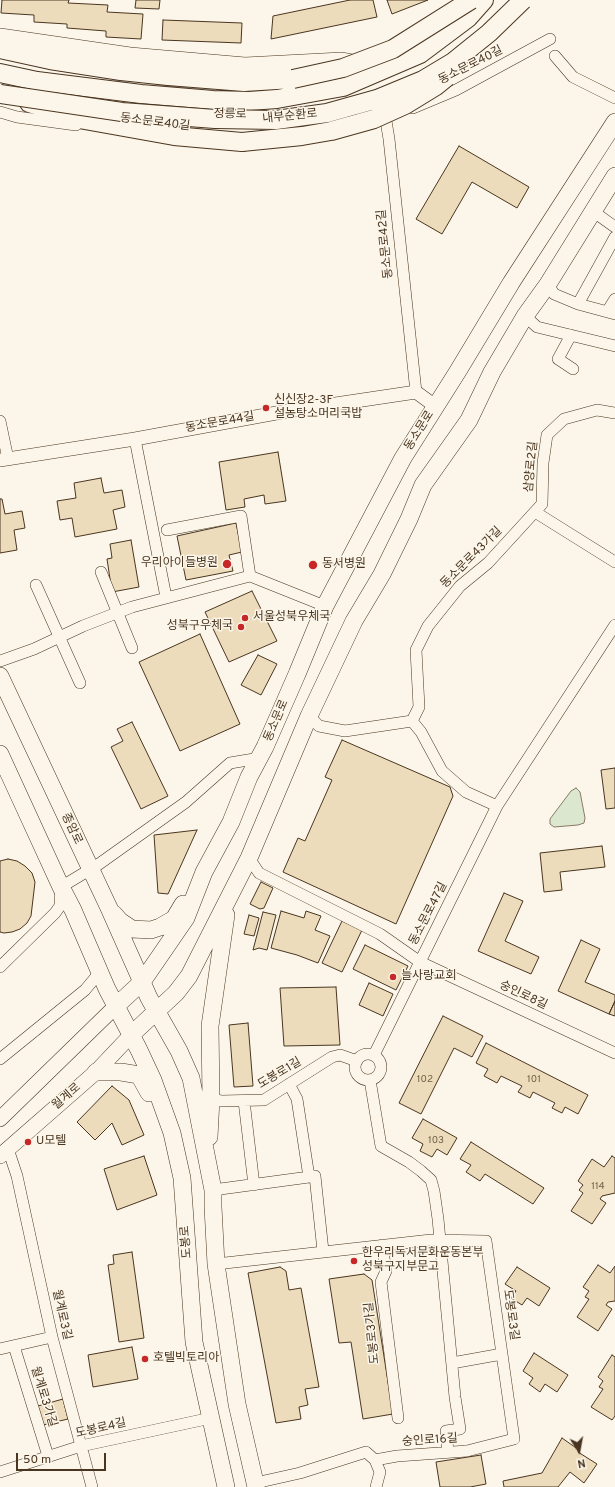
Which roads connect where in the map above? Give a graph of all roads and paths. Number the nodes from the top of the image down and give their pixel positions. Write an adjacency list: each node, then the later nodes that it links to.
1 (471, 0): 9 (highway, bridge)
2 (476, 0): 12 (main road)
3 (484, 0): 13 (highway, 내부순환로)
4 (523, 0): 6 (highway, 내부순환로, bridge)
5 (526, 0): 15 (main road, 정릉로)
6 (503, 19): 16 (highway, 내부순환로, bridge); 16 (highway, bridge)
7 (0, 37): 12 (main road)
8 (550, 39): 19 (street, 동소문로40길)
9 (0, 49)
10 (0, 52): 12 (main road)
11 (555, 56): 17 (street)
12 (377, 66)
13 (0, 73)
14 (0, 89): 15 (main road, 정릉로)
15 (381, 93): 19 (street, 동소문로42길)
16 (0, 94)
17 (615, 98)
18 (0, 112): 19 (street, 동소문로40길)
19 (386, 120): 33 (street, 동소문로42길)
20 (615, 122): 34 (main road, 동소문로)
21 (615, 176): 22 (main road)
22 (594, 212): 23 (street); 25 (main road)
23 (615, 227)
24 (615, 237): 27 (street)
25 (548, 284): 27 (street); 29 (main road)
26 (615, 299): 28 (street)
27 (578, 304): 28 (street)
28 (611, 313)
29 (526, 316): 30 (street); 54 (main road)
30 (571, 335): 31 (street); 32 (street)
31 (615, 346)
32 (573, 369)
33 (416, 392): 34 (street); 37 (street, 동소문로44길)
34 (435, 406): 46 (main road, 동소문로)
35 (615, 413): 39 (street, 삼양로2길)
36 (0, 421): 38 (street)
37 (135, 438): 38 (street, 동소문로44길); 45 (street)
38 (4, 459)
39 (538, 508): 41 (street); 55 (street, 동소문로43가길)
40 (167, 530): 43 (street)
41 (615, 562)
42 (101, 572): 47 (street)
43 (250, 576): 45 (street); 46 (street)
44 (36, 585): 49 (street)
45 (166, 597): 47 (street)
46 (325, 606): 57 (main road, 동소문로)
47 (118, 612): 49 (street); 50 (street)
48 (615, 625): 58 (street, 동소문로47길)
49 (60, 637): 51 (street); 53 (street)
50 (132, 648)
51 (0, 660)
52 (0, 676): 60 (main road, 종암로)
53 (80, 683)
54 (309, 716): 55 (street); 59 (main road)
55 (412, 721): 58 (street)
56 (0, 754): 62 (main road)
57 (260, 758): 60 (street); 61 (main road, 동소문로)
58 (498, 806): 65 (street, 동소문로47길)
59 (249, 858): 63 (main road); 65 (street, 동소문로47길)
60 (90, 870): 62 (street); 64 (main road, 종암로)
61 (204, 872): 64 (main road); 68 (main road, 동소문로)
62 (61, 887): 66 (street); 67 (main road)
63 (229, 899): 70 (main road); 79 (main road)
64 (109, 908): 68 (main road, 종암로)
65 (420, 962): 72 (street, 숭인로8길); 73 (street)
66 (0, 967)
67 (100, 972): 69 (main road); 74 (street)
68 (142, 982): 69 (main road, 동소문로); 70 (main road)
69 (116, 1006): 71 (main road, 도봉로); 81 (main road)
70 (157, 1011): 71 (main road); 83 (main road)
71 (132, 1034): 76 (main road, 월계로); 85 (main road, 도봉로)
72 (615, 1053)
73 (374, 1055): 75 (street); 77 (street)
74 (0, 1059)
75 (357, 1061): 77 (street); 78 (street, 도봉로1길)
76 (96, 1072): 82 (main road, 월계로); 85 (main road)
77 (370, 1080): 88 (street)
78 (290, 1084): 80 (street, 도봉로1길); 84 (street)
79 (211, 1099): 80 (street, 도봉로1길); 83 (main road)
80 (244, 1101): 86 (street)
81 (0, 1119)
82 (4, 1152): 92 (street, 월계로3길)
83 (209, 1163): 87 (main road)
84 (309, 1177): 86 (street); 90 (street)
85 (182, 1178): 97 (main road, 도봉로)
86 (254, 1185): 87 (street)
87 (213, 1190): 91 (main road)
88 (439, 1240): 89 (street, 도봉로3길); 95 (street, 도봉로3길); 96 (street)
89 (382, 1245): 90 (street, 도봉로3길); 98 (street, 도봉로3가길)
90 (323, 1251): 91 (street, 도봉로3길)
91 (216, 1264): 105 (main road)
92 (52, 1337): 93 (street); 100 (street, 월계로3길)
93 (14, 1346): 94 (street); 102 (street, 월계로3가길)
94 (0, 1349)
95 (502, 1354): 96 (street); 99 (street, 도봉로3길)
96 (452, 1363): 101 (street)
97 (211, 1418): 100 (street, 도봉로4길); 107 (main road, 도봉로)
98 (398, 1418)
99 (514, 1440): 101 (street, 숭인로16길)
100 (81, 1446): 102 (street, 도봉로4길); 106 (street, 월계로3길)
101 (448, 1452): 103 (street, 숭인로16길)
102 (48, 1456): 104 (street, 도봉로4길)
103 (375, 1460): 105 (street); 108 (street)
104 (0, 1472)
105 (255, 1485)
106 (92, 1487)
107 (226, 1487)
108 (376, 1487)

